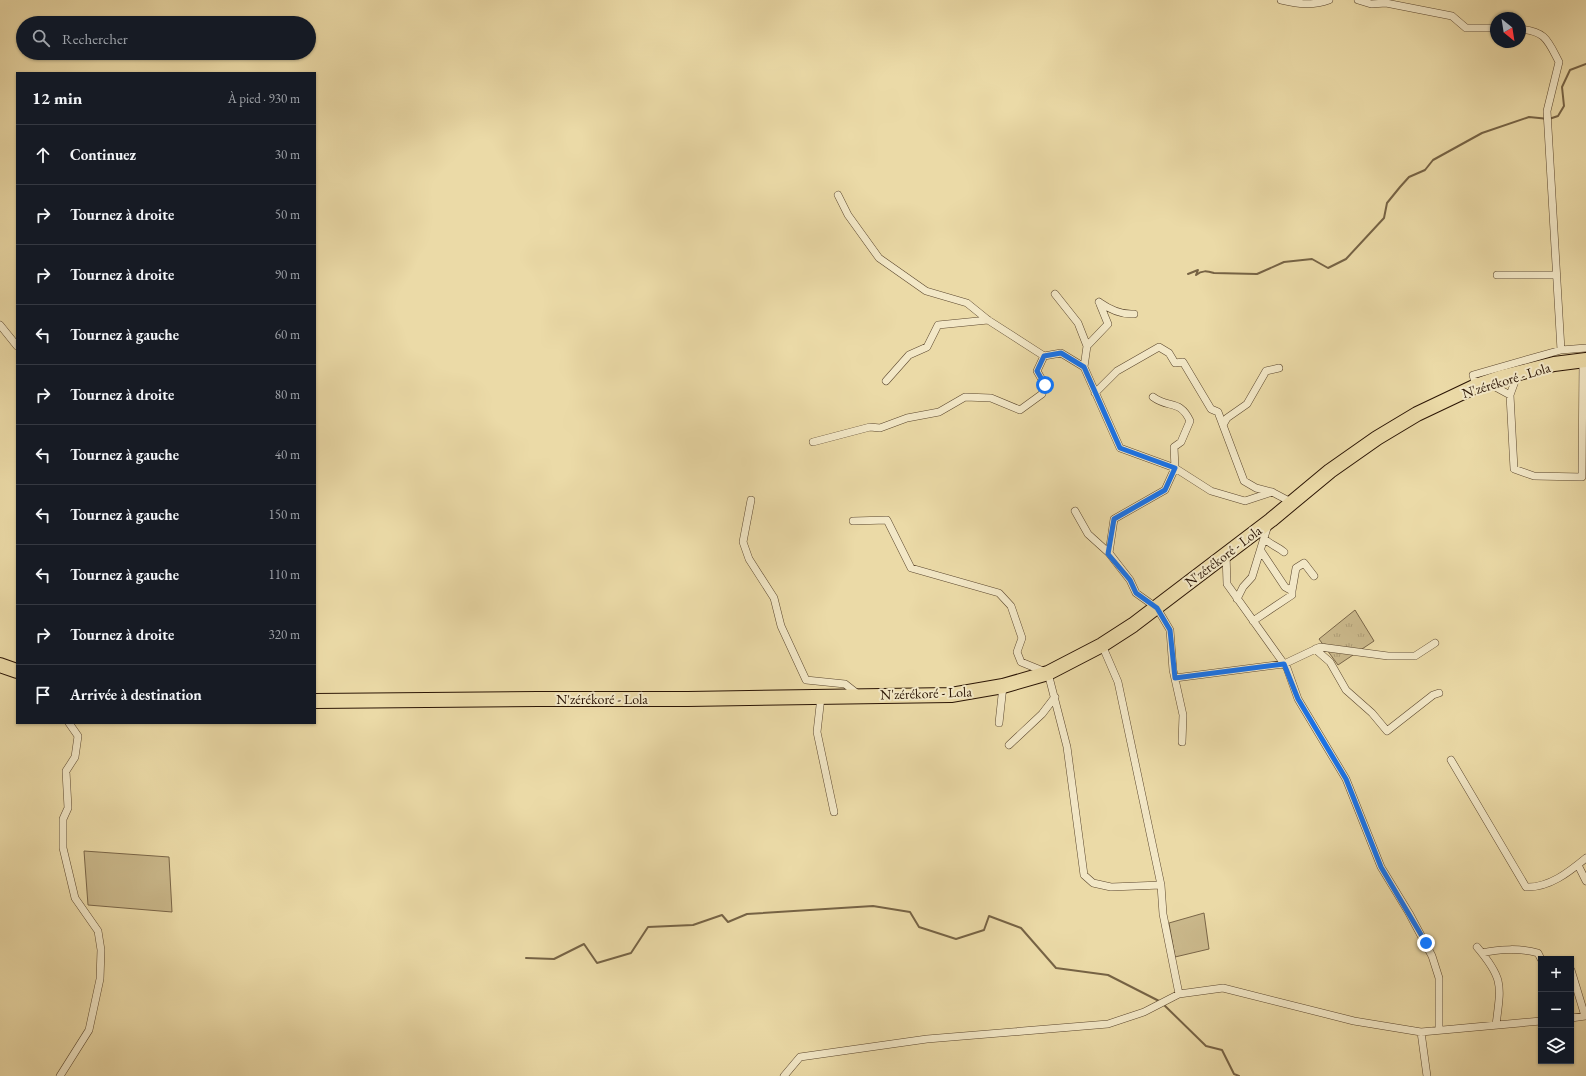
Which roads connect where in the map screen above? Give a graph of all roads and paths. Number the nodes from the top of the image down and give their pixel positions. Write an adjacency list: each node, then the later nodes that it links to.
1 (1281, 0): 2 (street)
2 (1329, 0)
3 (1358, 0): 4 (street)
4 (1490, 28)
5 (1526, 29): 8 (street)
6 (838, 195): 11 (street)
7 (1497, 275): 8 (street)
8 (1556, 275): 15 (street)
9 (1055, 294): 14 (street)
10 (1134, 314): 14 (street)
11 (988, 320): 16 (street); 21 (street)
12 (0, 325): 13 (street)
13 (16, 345)
14 (1087, 346): 18 (street)
15 (1561, 350): 17 (street); 22 (street)
16 (1044, 356): 18 (street); 27 (street)
17 (1585, 356): 20 (highway, N'zérékoré - Lola); 24 (street)
18 (1084, 367): 23 (street)
19 (1279, 368): 26 (street)
20 (1519, 372): 22 (highway, N'zérékoré - Lola); 24 (street)
21 (886, 381)
22 (1482, 384): 24 (street); 31 (highway, N'zérékoré - Lola)
23 (1095, 393): 26 (street); 28 (street)
24 (1510, 395)
25 (1153, 397): 28 (street)
26 (1223, 425): 29 (street)
27 (812, 442)
28 (1175, 468): 29 (street); 39 (street)
29 (1272, 492): 31 (street)
30 (751, 500): 55 (street)
31 (1291, 502): 33 (highway, N'zérékoré - Lola)
32 (1074, 511): 39 (street)
33 (1271, 520): 35 (street); 38 (highway, N'zérékoré - Lola)
34 (852, 521): 51 (street)
35 (1264, 538): 36 (street); 37 (street)
36 (1261, 551): 41 (street); 42 (street)
37 (1284, 552)
38 (1226, 553): 42 (street); 43 (highway, N'zérékoré - Lola)
39 (1108, 554): 43 (street)
40 (1314, 576): 41 (street)
41 (1292, 591): 44 (street)
42 (1237, 599): 44 (street)
43 (1157, 608): 46 (highway, N'zérékoré - Lola); 52 (street)
44 (1253, 621): 48 (street)
45 (1435, 643): 47 (street)
46 (1102, 645): 51 (highway, N'zérékoré - Lola); 68 (street)
47 (1315, 650): 48 (street); 54 (street)
48 (1284, 664): 52 (street); 78 (street)
49 (0, 665): 50 (highway)
50 (16, 671)
51 (1048, 673): 53 (highway, N'zérékoré - Lola); 57 (street)
52 (1175, 678): 61 (street)
53 (1003, 686): 55 (highway, N'zérékoré - Lola); 59 (street)
54 (1439, 693)
55 (861, 696): 56 (highway, N'zérékoré - Lola)
56 (821, 697): 58 (highway, N'zérékoré - Lola); 64 (street)
57 (1055, 697): 62 (street); 68 (street)
58 (316, 701)
59 (999, 723)
60 (70, 724): 80 (street)
61 (1182, 742)
62 (1010, 745)
63 (1452, 760): 66 (street)
64 (834, 812)
65 (1586, 858): 66 (street)
66 (1578, 865): 67 (street)
67 (1586, 881)
68 (1162, 885): 73 (street)
69 (1476, 947): 70 (street)
70 (1482, 953): 71 (street); 77 (street)
71 (1540, 956)
72 (1574, 979): 74 (street)
73 (1179, 994): 79 (street); 81 (street)
74 (1586, 1016): 75 (street)
75 (1574, 1018)
76 (1538, 1021): 77 (street)
77 (1496, 1025): 78 (street)
78 (1439, 1030): 79 (street)
79 (1421, 1032): 82 (street)
80 (60, 1076)
81 (784, 1076)
82 (1427, 1076)

